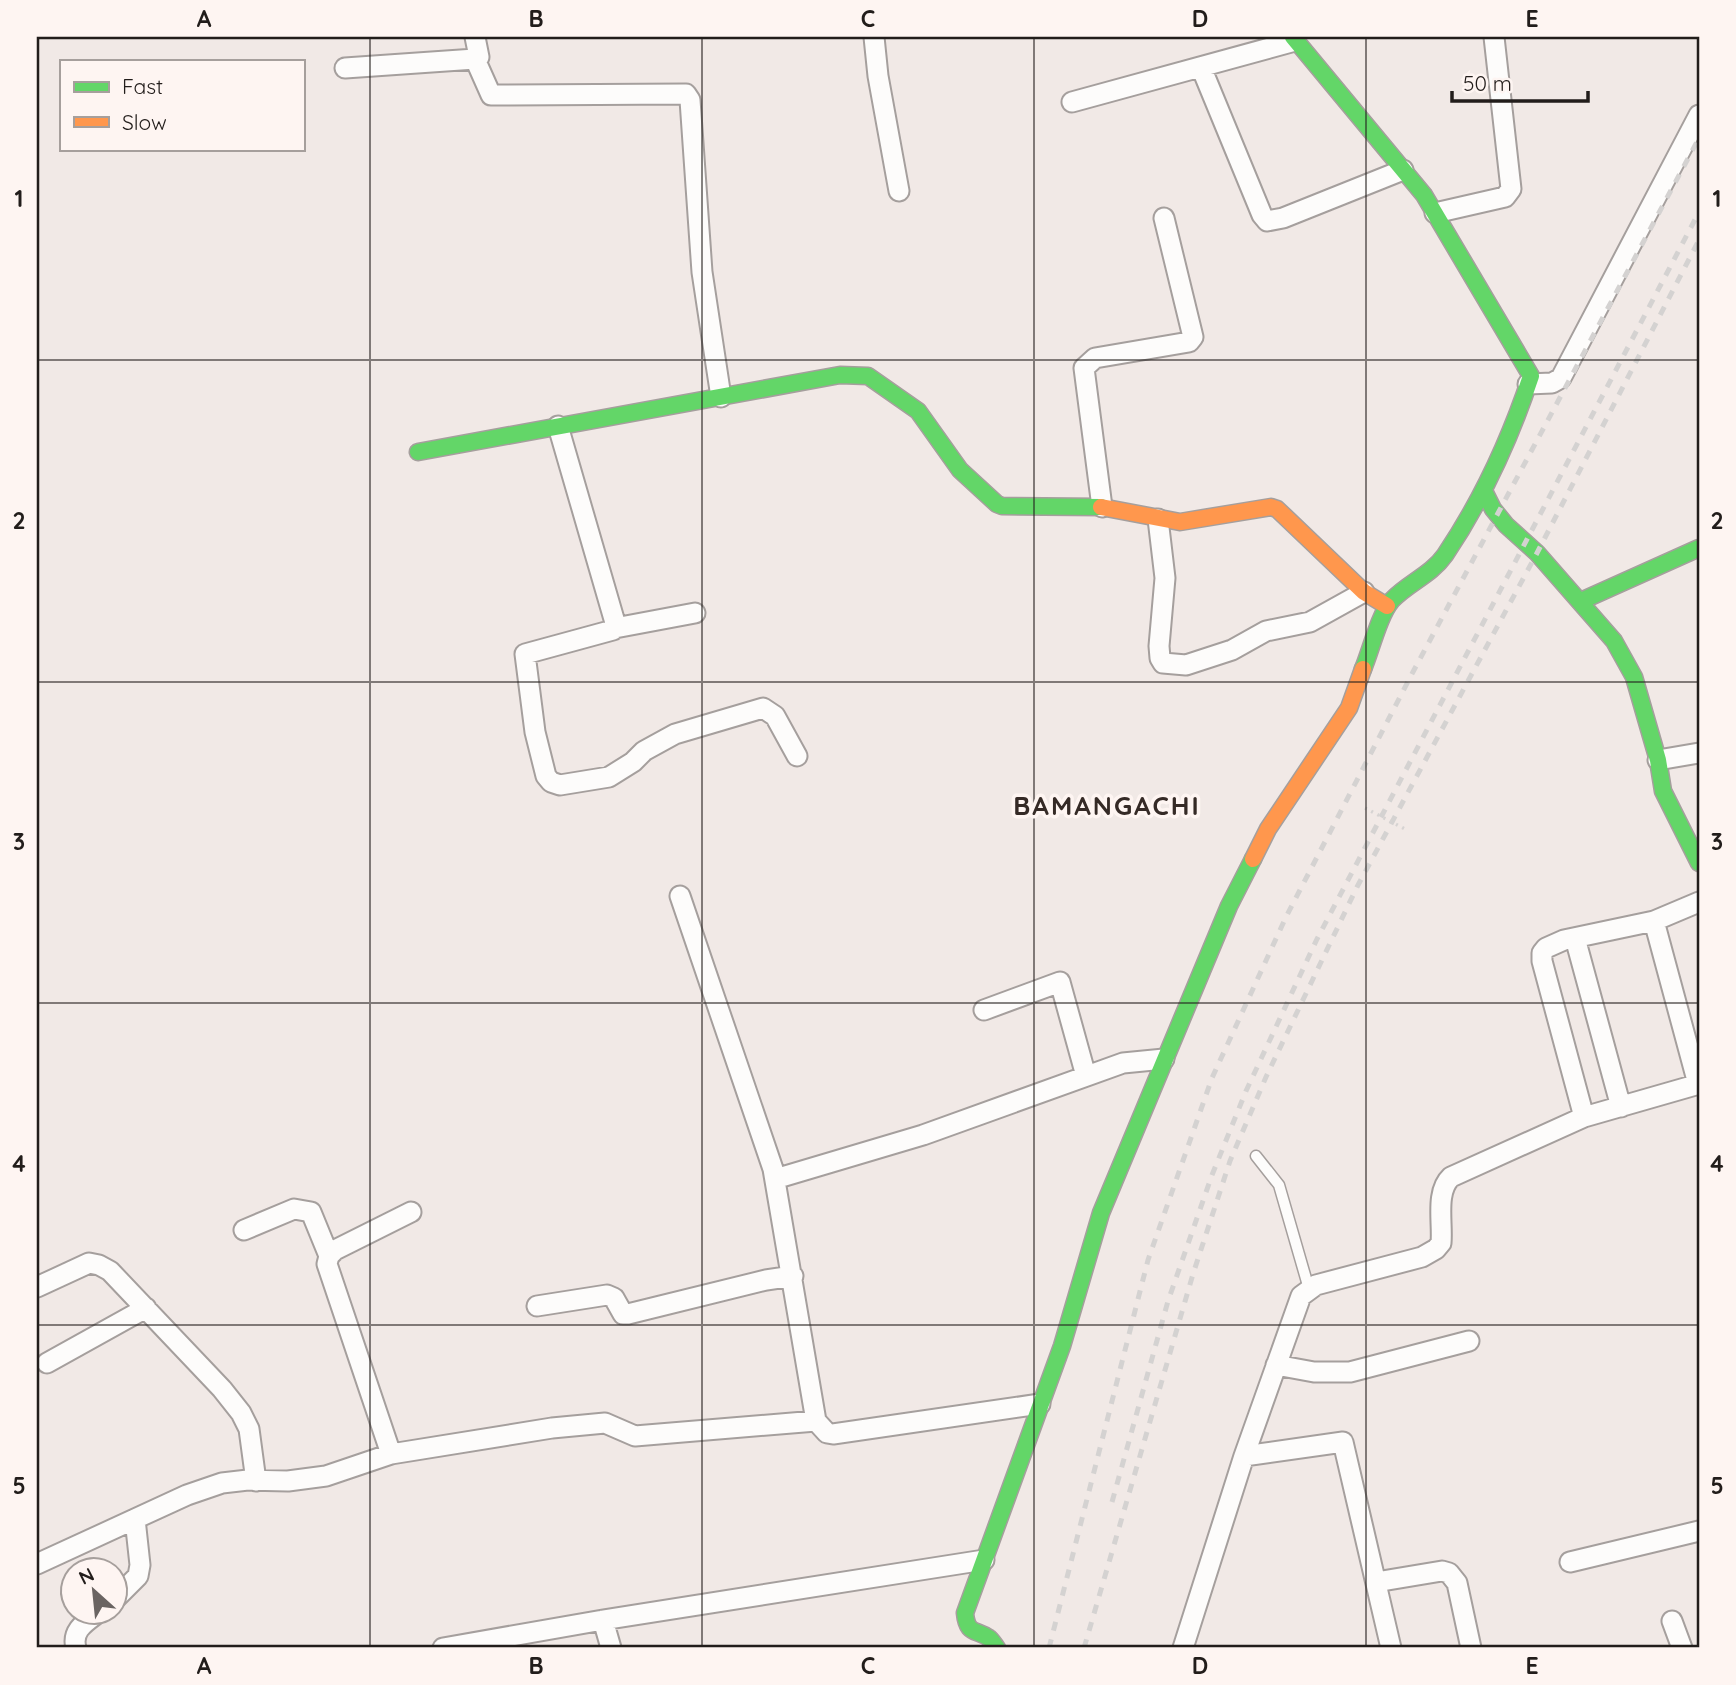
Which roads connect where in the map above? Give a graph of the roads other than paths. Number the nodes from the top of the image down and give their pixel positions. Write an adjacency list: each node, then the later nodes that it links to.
1 (475, 37): 5 (street)
2 (874, 37): 11 (street)
3 (1494, 37): 12 (street)
4 (1294, 39): 6 (street); 10 (street)
5 (475, 59): 7 (street); 15 (street)
6 (1201, 66): 8 (street); 10 (street)
7 (345, 68)
8 (1072, 102)
9 (1699, 115): 14 (street)
10 (1403, 170): 12 (street)
11 (898, 191)
12 (1434, 213): 14 (street)
13 (1164, 218): 19 (street)
14 (1528, 384): 18 (street)
15 (721, 397): 16 (street); 19 (street)
16 (558, 426): 17 (street); 26 (street)
17 (418, 453)
18 (1484, 491): 23 (street); 24 (street)
19 (1102, 506): 20 (street)
20 (1158, 519): 22 (street); 22 (street)
21 (1699, 548): 23 (street)
22 (1364, 592): 24 (street)
23 (1581, 601): 29 (street)
24 (1387, 606): 36 (street)
25 (695, 613): 26 (street)
26 (615, 628): 28 (street)
27 (1699, 753): 29 (street)
28 (797, 756)
29 (1658, 761): 30 (street)
30 (1699, 863)
31 (680, 896): 42 (street)
32 (1699, 902): 33 (street)
33 (1654, 921): 34 (street); 38 (street)
34 (1575, 938): 39 (street); 40 (street)
35 (984, 1010): 37 (street)
36 (1164, 1059): 37 (street); 54 (street)
37 (1086, 1076): 42 (street)
38 (1699, 1084): 39 (street)
39 (1620, 1107): 40 (street)
40 (1584, 1117): 48 (street)
41 (1256, 1156): 48 (lane)
42 (775, 1179): 46 (street)
43 (411, 1212): 45 (street)
44 (244, 1230): 45 (street)
45 (328, 1256): 56 (street)
46 (793, 1276): 49 (street); 55 (street)
47 (37, 1287): 50 (street)
48 (1309, 1289): 53 (street)
49 (537, 1306)
50 (146, 1308): 52 (street); 58 (street)
51 (1469, 1341): 53 (street)
52 (47, 1363)
53 (1276, 1365): 57 (street)
54 (1040, 1404): 55 (street); 61 (street)
55 (816, 1421): 56 (street)
56 (391, 1454): 58 (street)
57 (1244, 1456): 64 (street); 73 (street)
58 (256, 1480): 59 (street)
59 (135, 1519): 63 (street); 65 (street)
60 (1699, 1531): 62 (street)
61 (984, 1560): 66 (street); 72 (street)
62 (1570, 1562)
63 (37, 1564)
64 (1376, 1582): 74 (street); 75 (street)
65 (130, 1584)
66 (603, 1620): 70 (street); 71 (street)
67 (1672, 1621): 76 (street)
68 (81, 1626): 69 (street)
69 (76, 1648)
70 (443, 1648)
71 (611, 1648)
72 (997, 1648)
73 (1183, 1648)
74 (1391, 1648)
75 (1471, 1648)
76 (1682, 1648)

